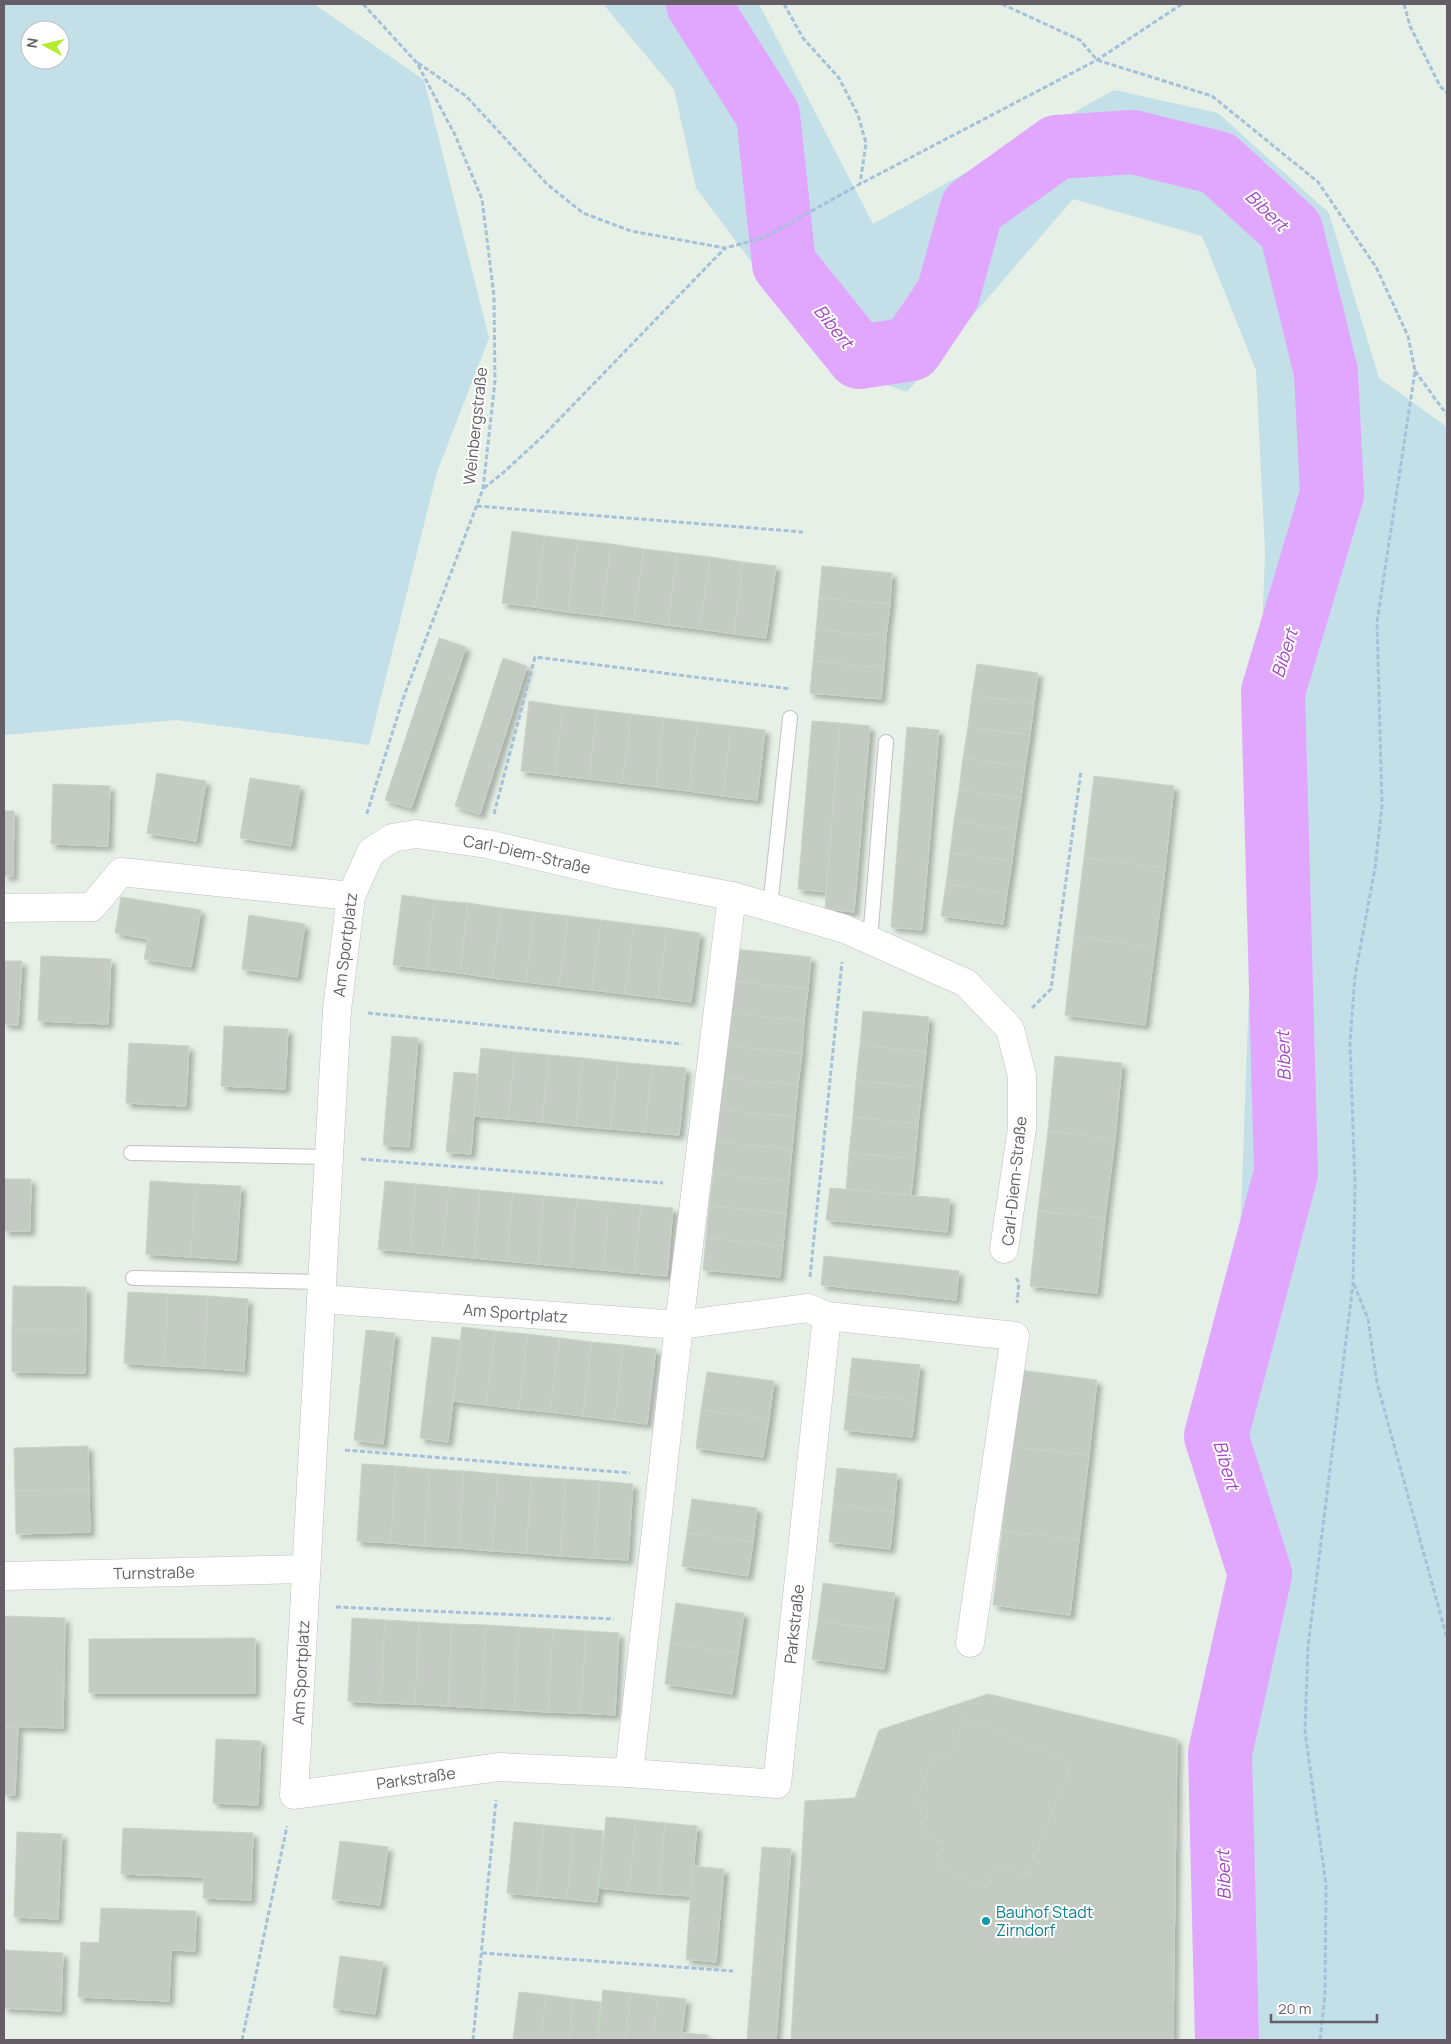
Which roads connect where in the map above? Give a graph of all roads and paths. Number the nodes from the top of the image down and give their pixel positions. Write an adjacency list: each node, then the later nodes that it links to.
1 (363, 4): 7 (path, Weinbergstraße)
2 (784, 4): 9 (path)
3 (1002, 4): 6 (path)
4 (1182, 4): 6 (path)
5 (1404, 4): 8 (path)
6 (1096, 60): 9 (path); 11 (path)
7 (417, 63): 10 (path); 13 (path, Weinbergstraße)
8 (1447, 94)
9 (860, 184): 10 (path)
10 (725, 248): 13 (path)
11 (1415, 371): 12 (path); 36 (path)
12 (1447, 415)
13 (483, 488): 14 (path, Weinbergstraße)
14 (477, 506): 15 (path); 20 (path, Weinbergstraße)
15 (803, 532)
16 (791, 690): 21 (path)
17 (790, 718): 24 (lane)
18 (886, 742): 27 (lane)
19 (1081, 771): 29 (path)
20 (365, 819)
21 (487, 844): 22 (street, Carl-Diem-Straße); 23 (street, Carl-Diem-Straße)
22 (351, 896): 25 (street, Am Sportplatz); 28 (street, Am Sportplatz)
23 (732, 896): 24 (street, Carl-Diem-Straße); 30 (street)
24 (770, 907): 26 (street, Carl-Diem-Straße)
25 (4, 908)
26 (845, 929): 27 (street, Carl-Diem-Straße); 38 (path)
27 (870, 940): 29 (street, Carl-Diem-Straße)
28 (337, 1010): 30 (path); 32 (street, Am Sportplatz)
29 (1010, 1029): 34 (street, Carl-Diem-Straße)
30 (714, 1047): 33 (street)
31 (131, 1153): 32 (lane)
32 (327, 1157): 33 (path); 37 (street, Am Sportplatz)
33 (696, 1186): 39 (street)
34 (1004, 1250): 40 (path, Carl-Diem-Straße)
35 (133, 1278): 37 (lane)
36 (1353, 1284): 47 (path); 56 (path)
37 (322, 1291): 39 (street, Am Sportplatz); 41 (street, Am Sportplatz)
38 (817, 1312): 39 (street); 40 (street); 50 (street, Parkstraße)
39 (679, 1325): 42 (street)
40 (1015, 1336): 48 (street)
41 (312, 1448): 42 (path); 43 (street, Am Sportplatz)
42 (662, 1476): 46 (street)
43 (304, 1568): 44 (street, Turnstraße); 45 (street, Am Sportplatz)
44 (4, 1576)
45 (303, 1606): 46 (path); 51 (street, Am Sportplatz)
46 (646, 1620): 50 (street)
47 (1447, 1638)
48 (970, 1643)
49 (499, 1768): 50 (street, Parkstraße); 51 (street, Parkstraße); 52 (path)
50 (629, 1773)
51 (294, 1794): 54 (path)
52 (482, 1953): 53 (path); 55 (path)
53 (733, 1971)
54 (242, 2040)
55 (474, 2040)
56 (1320, 2040)

